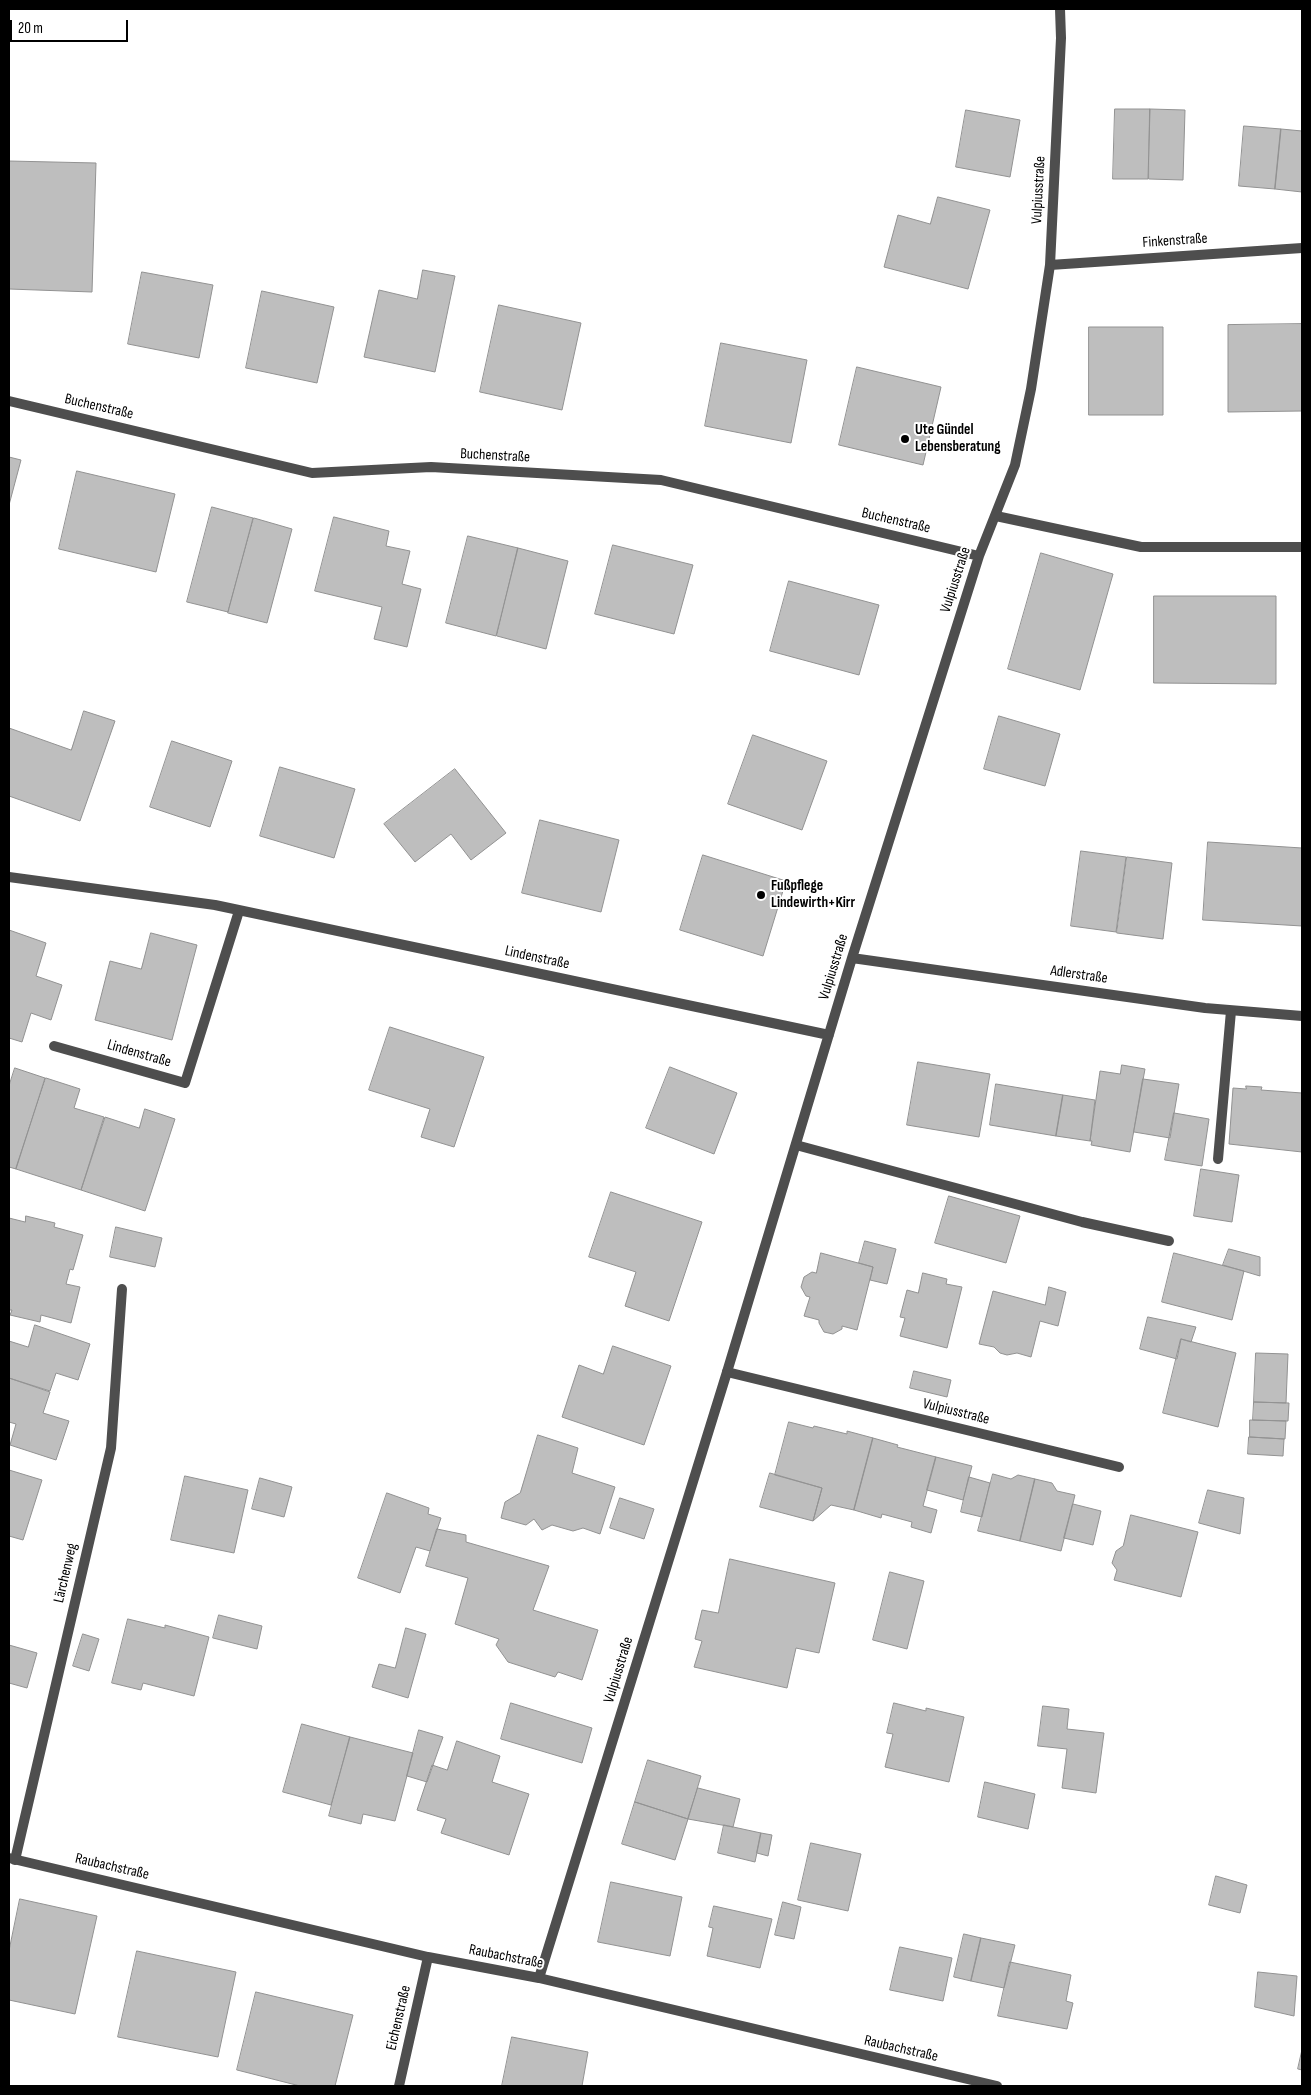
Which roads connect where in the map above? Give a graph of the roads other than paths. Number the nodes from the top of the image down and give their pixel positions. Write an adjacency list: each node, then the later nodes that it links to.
1 (1060, 9): 3 (street, Vulpiusstraße)
2 (1302, 248): 3 (street, Finkenstraße)
3 (1050, 265): 5 (street, Vulpiusstraße)
4 (9, 401): 7 (street, Buchenstraße)
5 (996, 516): 6 (street); 7 (street, Vulpiusstraße)
6 (1302, 547)
7 (979, 556): 10 (street, Vulpiusstraße)
8 (9, 877): 9 (street, Lindenstraße)
9 (239, 911): 13 (street, Lindenstraße); 14 (street, Lindenstraße)
10 (852, 958): 11 (street, Adlerstraße); 13 (street, Vulpiusstraße)
11 (1231, 1011): 12 (street, Adlerstraße); 16 (street)
12 (1302, 1016)
13 (829, 1035): 15 (street, Vulpiusstraße)
14 (54, 1046)
15 (796, 1145): 17 (street); 19 (street, Vulpiusstraße)
16 (1218, 1159)
17 (1168, 1240)
18 (122, 1289): 21 (street, Lärchenweg)
19 (727, 1372): 20 (street, Vulpiusstraße); 23 (street, Vulpiusstraße)
20 (1119, 1467)
21 (12, 1859): 22 (street, Raubachstraße)
22 (428, 1957): 23 (street, Raubachstraße); 24 (street, Eichenstraße)
23 (539, 1978): 25 (street, Raubachstraße)
24 (399, 2086)
25 (997, 2086)

